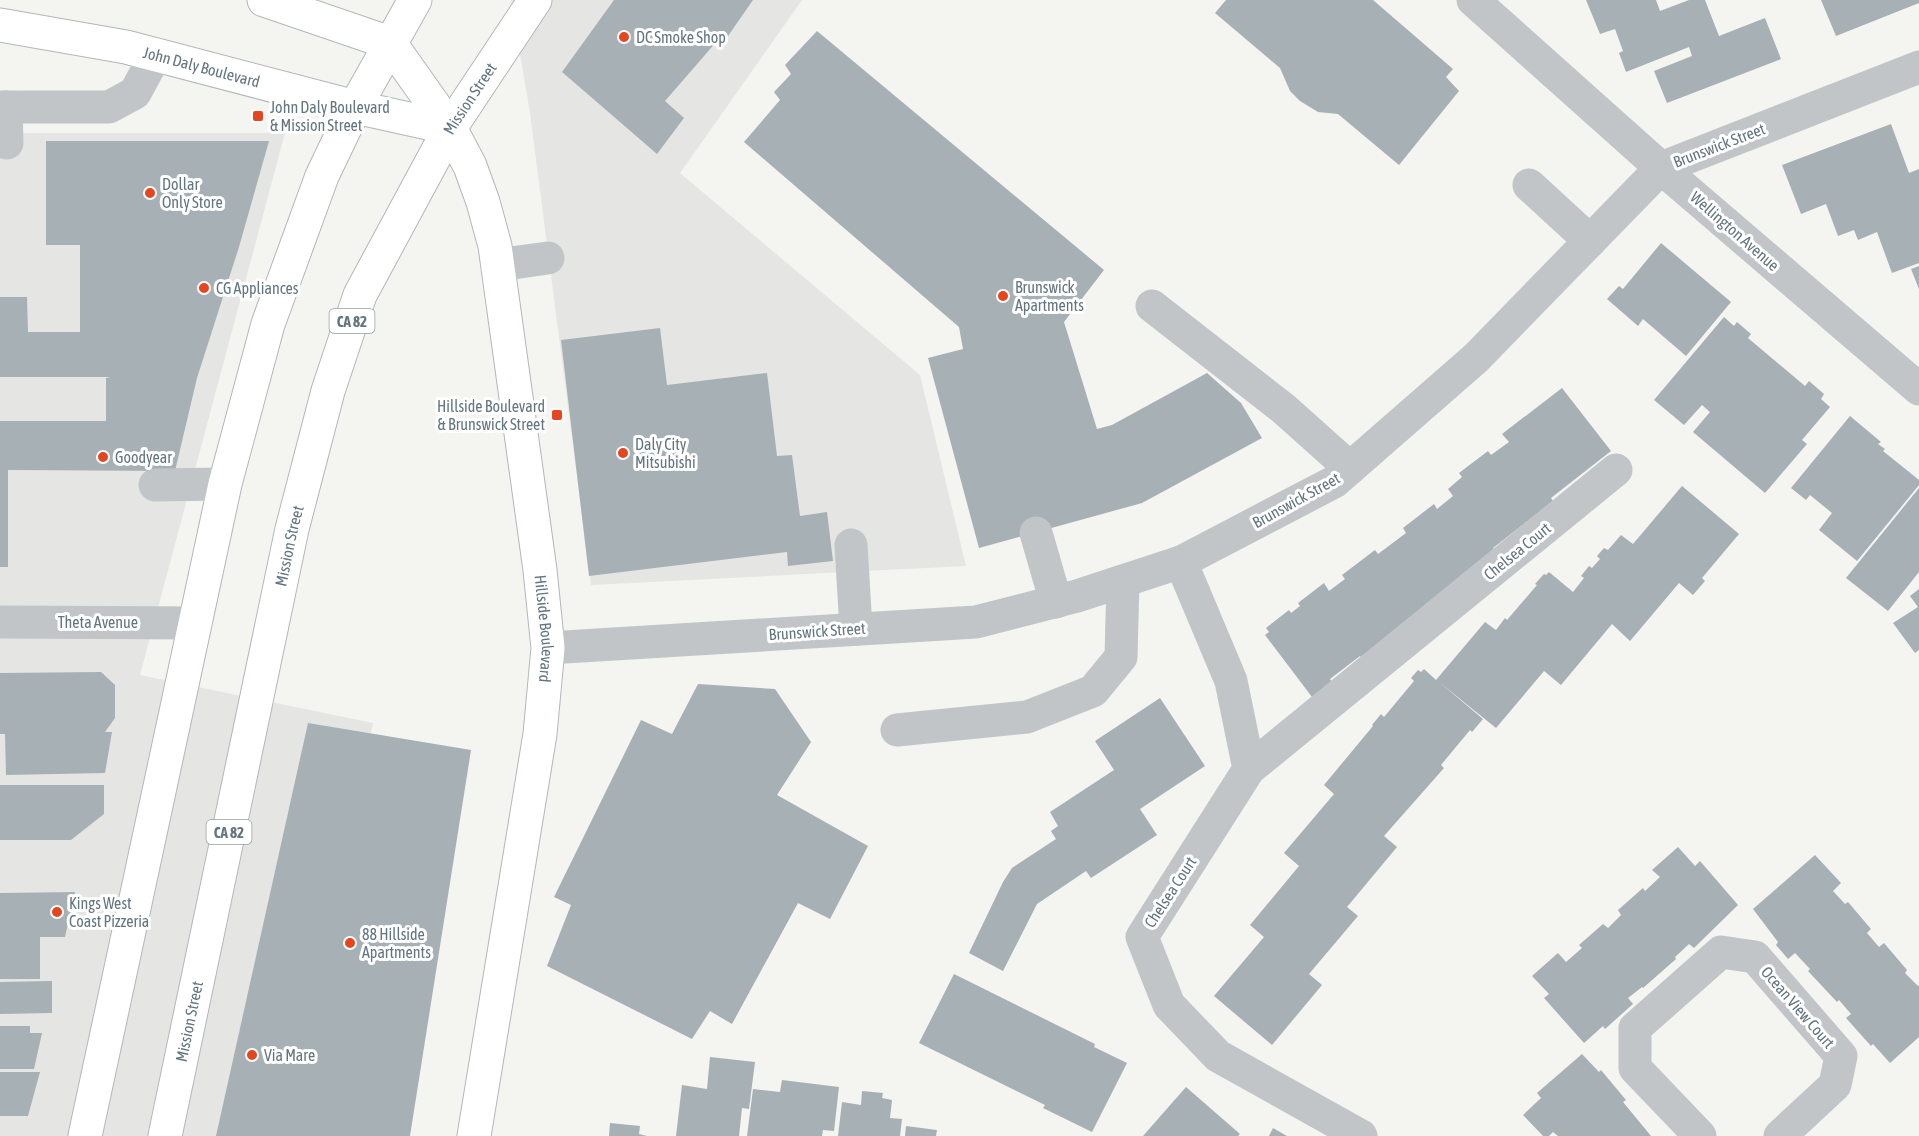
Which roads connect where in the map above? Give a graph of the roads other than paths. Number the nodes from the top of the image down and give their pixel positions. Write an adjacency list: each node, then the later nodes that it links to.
1 (264, 0): 6 (main road)
2 (415, 0): 6 (main road)
3 (535, 0): 11 (main road, Mission Street / CA 82)
4 (1473, 0): 13 (street, Wellington Avenue)
5 (0, 25): 7 (main road, John Daly Boulevard)
6 (390, 43): 10 (main road); 11 (main road)
7 (156, 54): 9 (street); 10 (main road, John Daly Boulevard)
8 (1919, 67): 13 (street, Brunswick Street)
9 (3, 107): 12 (street)
10 (355, 107): 11 (main road, John Daly Boulevard); 22 (main road)
11 (450, 128): 17 (main road, Hillside Boulevard); 36 (main road, Mission Street / CA 82)
12 (7, 143)
13 (1661, 168): 15 (street, Brunswick Street); 19 (street, Wellington Avenue)
14 (1529, 185): 15 (street)
15 (1590, 241): 20 (street, Brunswick Street)
16 (548, 258): 17 (street)
17 (497, 265): 32 (main road, Hillside Boulevard)
18 (1152, 306): 20 (street)
19 (1919, 389)
20 (1350, 468): 26 (street, Brunswick Street)
21 (1617, 470): 34 (street, Chelsea Court)
22 (225, 484): 23 (street); 30 (main road)
23 (155, 485)
24 (1036, 533): 28 (street)
25 (851, 545): 31 (street)
26 (1181, 562): 27 (street, Brunswick Street); 34 (street)
27 (1123, 581): 28 (street, Brunswick Street); 33 (street)
28 (1056, 602): 31 (street, Brunswick Street)
29 (0, 622): 30 (street, Theta Avenue)
30 (196, 623): 35 (main road)
31 (856, 629): 32 (street, Brunswick Street)
32 (548, 648): 37 (main road, Hillside Boulevard)
33 (897, 730)
34 (1249, 769): 38 (street, Chelsea Court)
35 (85, 1136)
36 (165, 1136)
37 (474, 1136)
38 (1361, 1136)
39 (1700, 1136): 40 (street, Ocean View Court)
40 (1780, 1136)

